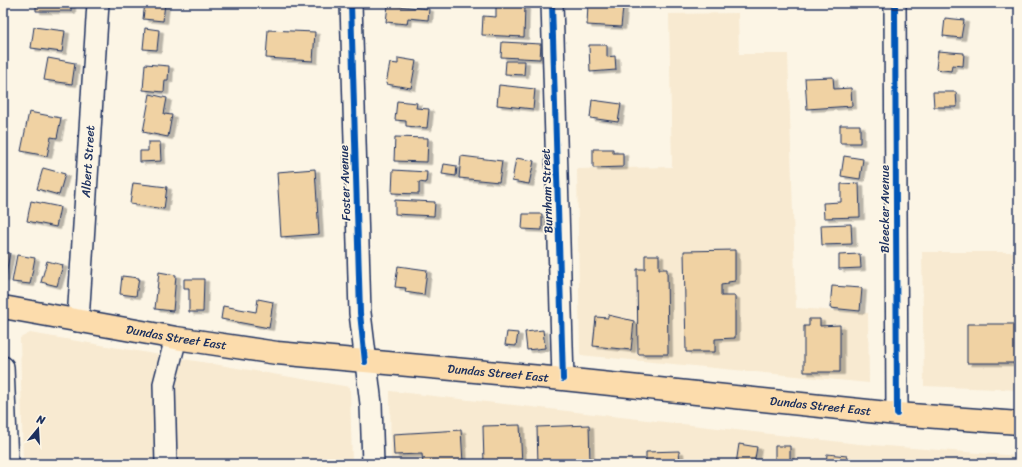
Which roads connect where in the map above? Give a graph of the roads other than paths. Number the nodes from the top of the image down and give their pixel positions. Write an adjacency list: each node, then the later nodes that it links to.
1 (98, 3): 6 (street, Albert Street)
2 (351, 3): 8 (street, Foster Avenue)
3 (552, 3): 10 (street, Burnham Street)
4 (894, 3): 11 (street, Bleecker Avenue)
5 (3, 307): 6 (main road, Dundas Street East)
6 (78, 321): 7 (main road, Dundas Street East)
7 (176, 338): 8 (main road, Dundas Street East); 14 (street)
8 (365, 362): 10 (main road, Dundas Street East); 15 (street, Foster Avenue)
9 (3, 367): 13 (street)
10 (563, 379): 11 (main road, Dundas Street East)
11 (897, 414): 12 (main road, Dundas Street East)
12 (1019, 423)
13 (7, 464)
14 (166, 464)
15 (374, 464)

